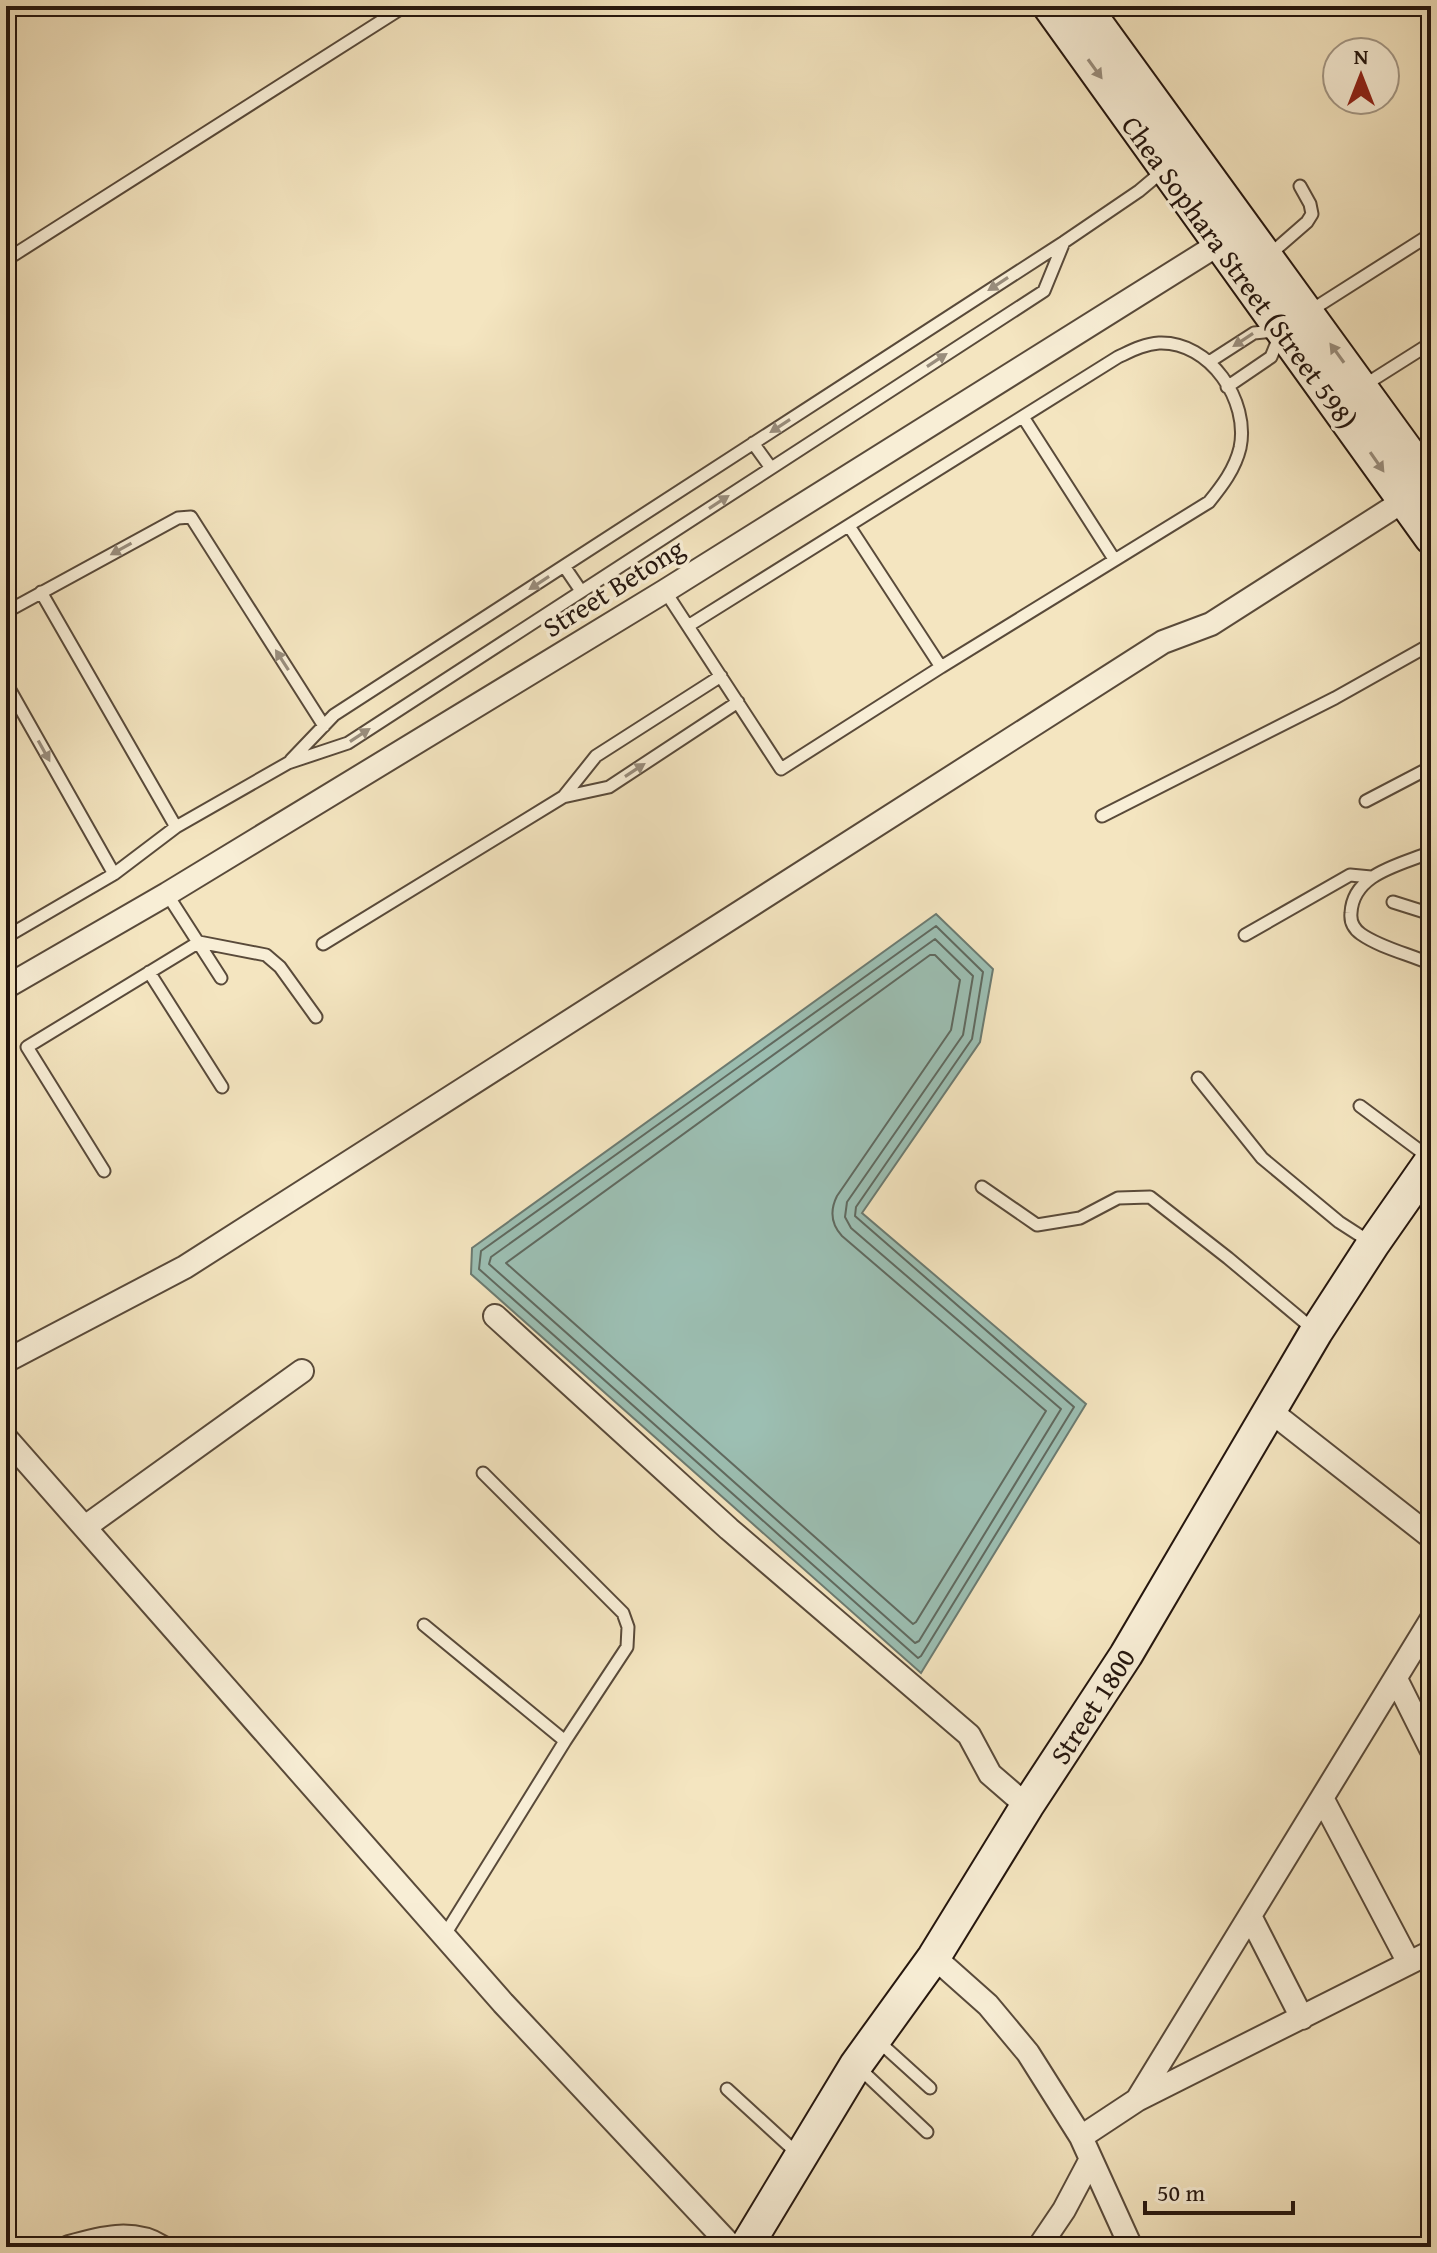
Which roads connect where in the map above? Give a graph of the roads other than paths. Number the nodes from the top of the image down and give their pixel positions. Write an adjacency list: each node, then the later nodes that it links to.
1 (405, 6): 9 (lane)
2 (1049, 6): 4 (street, Chea Sophara Street (Street 598), one-way to 4)
3 (1084, 6): 4 (street, Chea Sophara Street (Street 598))
4 (1177, 161): 7 (street, Chea Sophara Street (Street 598)); 8 (lane)
5 (1300, 186): 10 (lane)
6 (1431, 234): 11 (lane)
7 (1232, 236): 10 (street, Chea Sophara Street (Street 598)); 25 (street, Street Betong)
8 (1064, 242): 17 (lane, one-way to 17); 18 (lane, one-way to 8)
9 (9, 258)
10 (1254, 266): 11 (street, Chea Sophara Street (Street 598))
11 (1295, 322): 13 (lane, one-way to 13); 14 (lane); 15 (street, Chea Sophara Street (Street 598))
12 (1431, 343): 15 (lane)
13 (1209, 362): 14 (lane); 16 (lane)
14 (1227, 387): 22 (lane)
15 (1348, 394): 19 (street, Chea Sophara Street (Street 598))
16 (1023, 417): 20 (lane); 22 (lane)
17 (753, 443): 18 (lane); 23 (lane)
18 (771, 468): 24 (lane, one-way to 18)
19 (1422, 489): 21 (street, Chea Sophara Street (Street 598)); 65 (street)
20 (849, 526): 28 (lane); 30 (lane)
21 (1431, 538)
22 (1114, 559): 30 (lane)
23 (564, 566): 24 (lane); 34 (lane, one-way to 34)
24 (581, 591): 35 (lane, one-way to 24)
25 (665, 591): 28 (lane); 44 (street, Street Betong)
26 (41, 592): 27 (lane); 34 (lane, one-way to 26); 40 (lane)
27 (6, 612)
28 (688, 626): 31 (lane)
29 (1431, 644): 39 (lane)
30 (941, 667): 33 (lane)
31 (721, 676): 33 (lane); 37 (lane)
32 (6, 683): 42 (lane, one-way to 42)
33 (738, 702): 37 (lane, one-way to 33)
34 (324, 726): 35 (lane)
35 (288, 763): 40 (lane)
36 (1431, 767): 38 (lane)
37 (563, 797): 50 (lane)
38 (1366, 801)
39 (1102, 816)
40 (176, 827): 42 (lane)
41 (1431, 852): 43 (lane)
42 (114, 874): 48 (lane)
43 (1371, 877): 47 (lane); 51 (lane)
44 (167, 894): 49 (lane); 54 (street, Street Betong)
45 (1393, 902): 46 (lane)
46 (1431, 914)
47 (1245, 935)
48 (6, 937)
49 (199, 942): 52 (lane); 53 (lane); 55 (lane)
50 (323, 944)
51 (1431, 964)
52 (149, 972): 57 (lane); 60 (lane)
53 (221, 978)
54 (6, 987)
55 (316, 1017)
56 (1198, 1078): 62 (lane)
57 (222, 1087)
58 (1360, 1106): 59 (lane)
59 (1431, 1160): 62 (street, Street 1800)
60 (104, 1171)
61 (982, 1187): 64 (lane)
62 (1373, 1244): 64 (street, Street 1800)
63 (495, 1316): 78 (street)
64 (1316, 1332): 67 (street, Street 1800)
65 (6, 1361)
66 (302, 1371): 70 (street)
67 (1269, 1410): 71 (street); 78 (street, Street 1800)
68 (6, 1438): 70 (street)
69 (483, 1473): 75 (lane)
70 (85, 1527): 80 (street)
71 (1431, 1537)
72 (1431, 1620): 74 (street)
73 (424, 1625): 75 (lane)
74 (1396, 1679): 76 (street); 77 (street)
75 (565, 1741): 80 (lane)
76 (1431, 1749)
77 (1322, 1798): 79 (street); 83 (street)
78 (1027, 1806): 82 (street, Street 1800)
79 (1250, 1916): 84 (street); 89 (street)
80 (444, 1936): 96 (street)
81 (1431, 1952): 83 (street)
82 (934, 1957): 85 (street, Street 1800); 91 (street)
83 (1409, 1963): 84 (street)
84 (1302, 2018): 89 (street)
85 (875, 2038): 86 (street, Street 1800); 87 (lane)
86 (856, 2065): 90 (lane); 92 (street, Street 1800)
87 (930, 2088)
88 (727, 2089): 92 (lane)
89 (1137, 2100): 91 (street)
90 (927, 2132)
91 (1081, 2137): 93 (street)
92 (801, 2157): 97 (street, Street 1800)
93 (1091, 2159): 98 (street); 99 (street)
94 (69, 2247): 95 (street)
95 (162, 2247)
96 (732, 2247)
97 (746, 2247)
98 (1039, 2247)
99 (1131, 2247)

